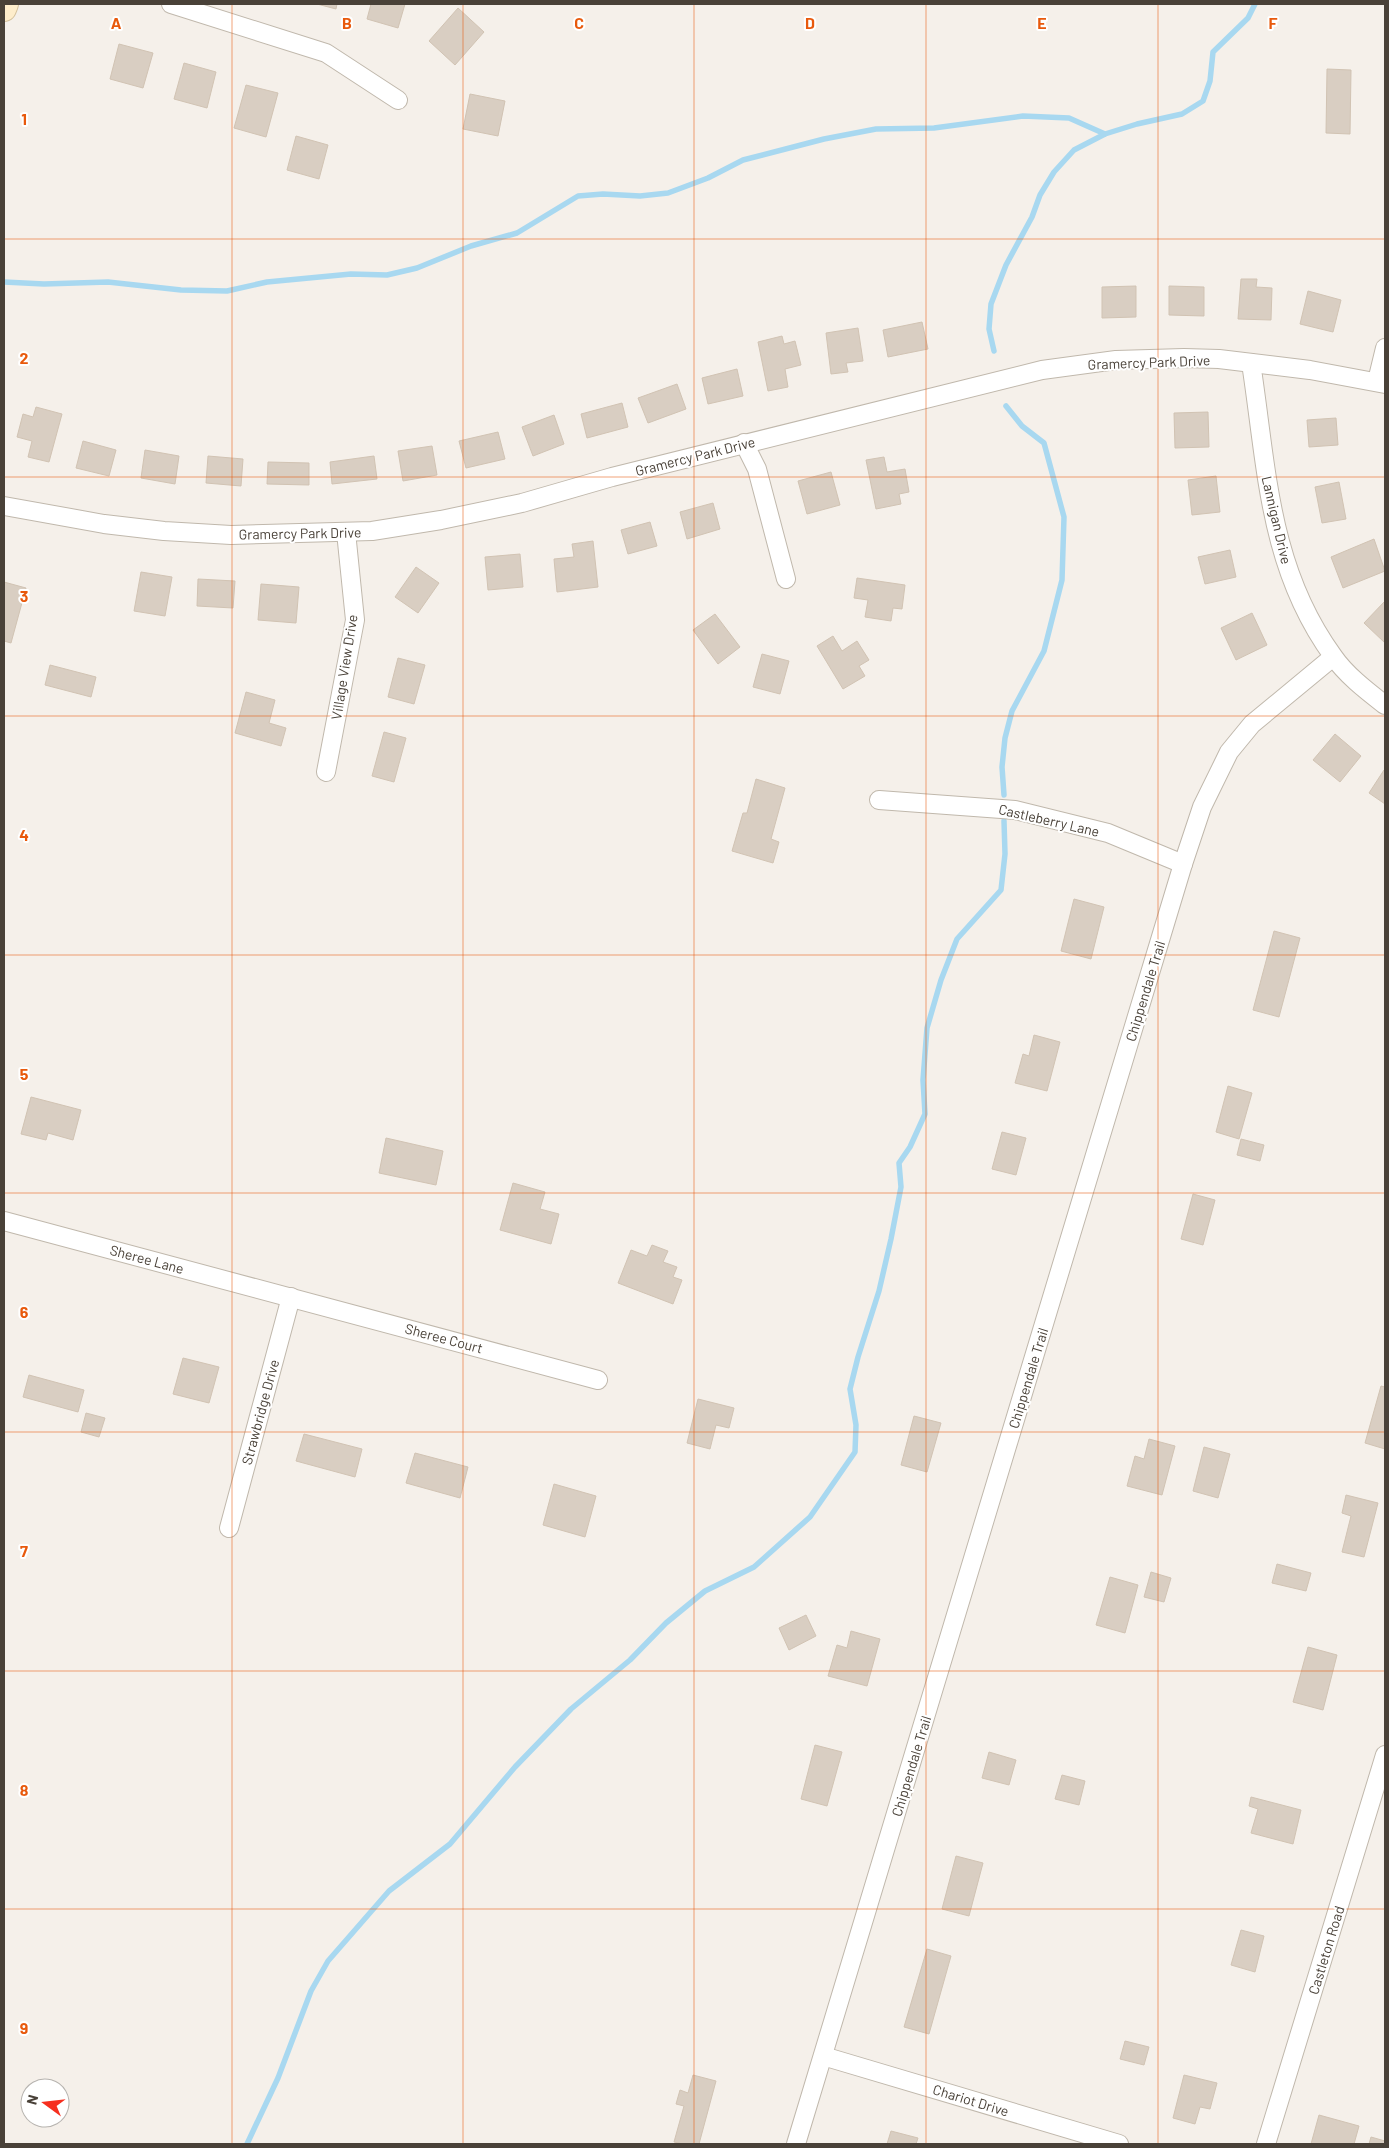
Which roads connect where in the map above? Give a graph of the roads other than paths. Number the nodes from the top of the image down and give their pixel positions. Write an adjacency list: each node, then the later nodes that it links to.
1 (6, 4): 3 (street)
2 (172, 4): 4 (street)
3 (4, 9)
4 (398, 100)
5 (1385, 348): 7 (street)
6 (1251, 363): 7 (street, Gramercy Park Drive); 8 (street, Gramercy Park Drive); 12 (street, Lannigan Drive)
7 (1381, 382)
8 (744, 443): 10 (street, Gramercy Park Drive); 11 (street)
9 (4, 506): 10 (street, Gramercy Park Drive)
10 (346, 532): 14 (street, Village View Drive)
11 (786, 579)
12 (1333, 657): 13 (street, Lannigan Drive); 16 (street, Chippendale Trail)
13 (1385, 705)
14 (326, 772)
15 (879, 800): 16 (street, Castleberry Lane)
16 (1183, 864): 22 (street, Chippendale Trail)
17 (4, 1221): 18 (street, Sheree Lane)
18 (291, 1297): 19 (street, Sheree Court); 20 (street, Strawbridge Drive)
19 (598, 1380)
20 (229, 1528)
21 (1385, 1755): 25 (street, Castleton Road)
22 (823, 2056): 23 (street, Chippendale Trail); 24 (street, Chariot Drive)
23 (796, 2144)
24 (1119, 2144)
25 (1266, 2144)

